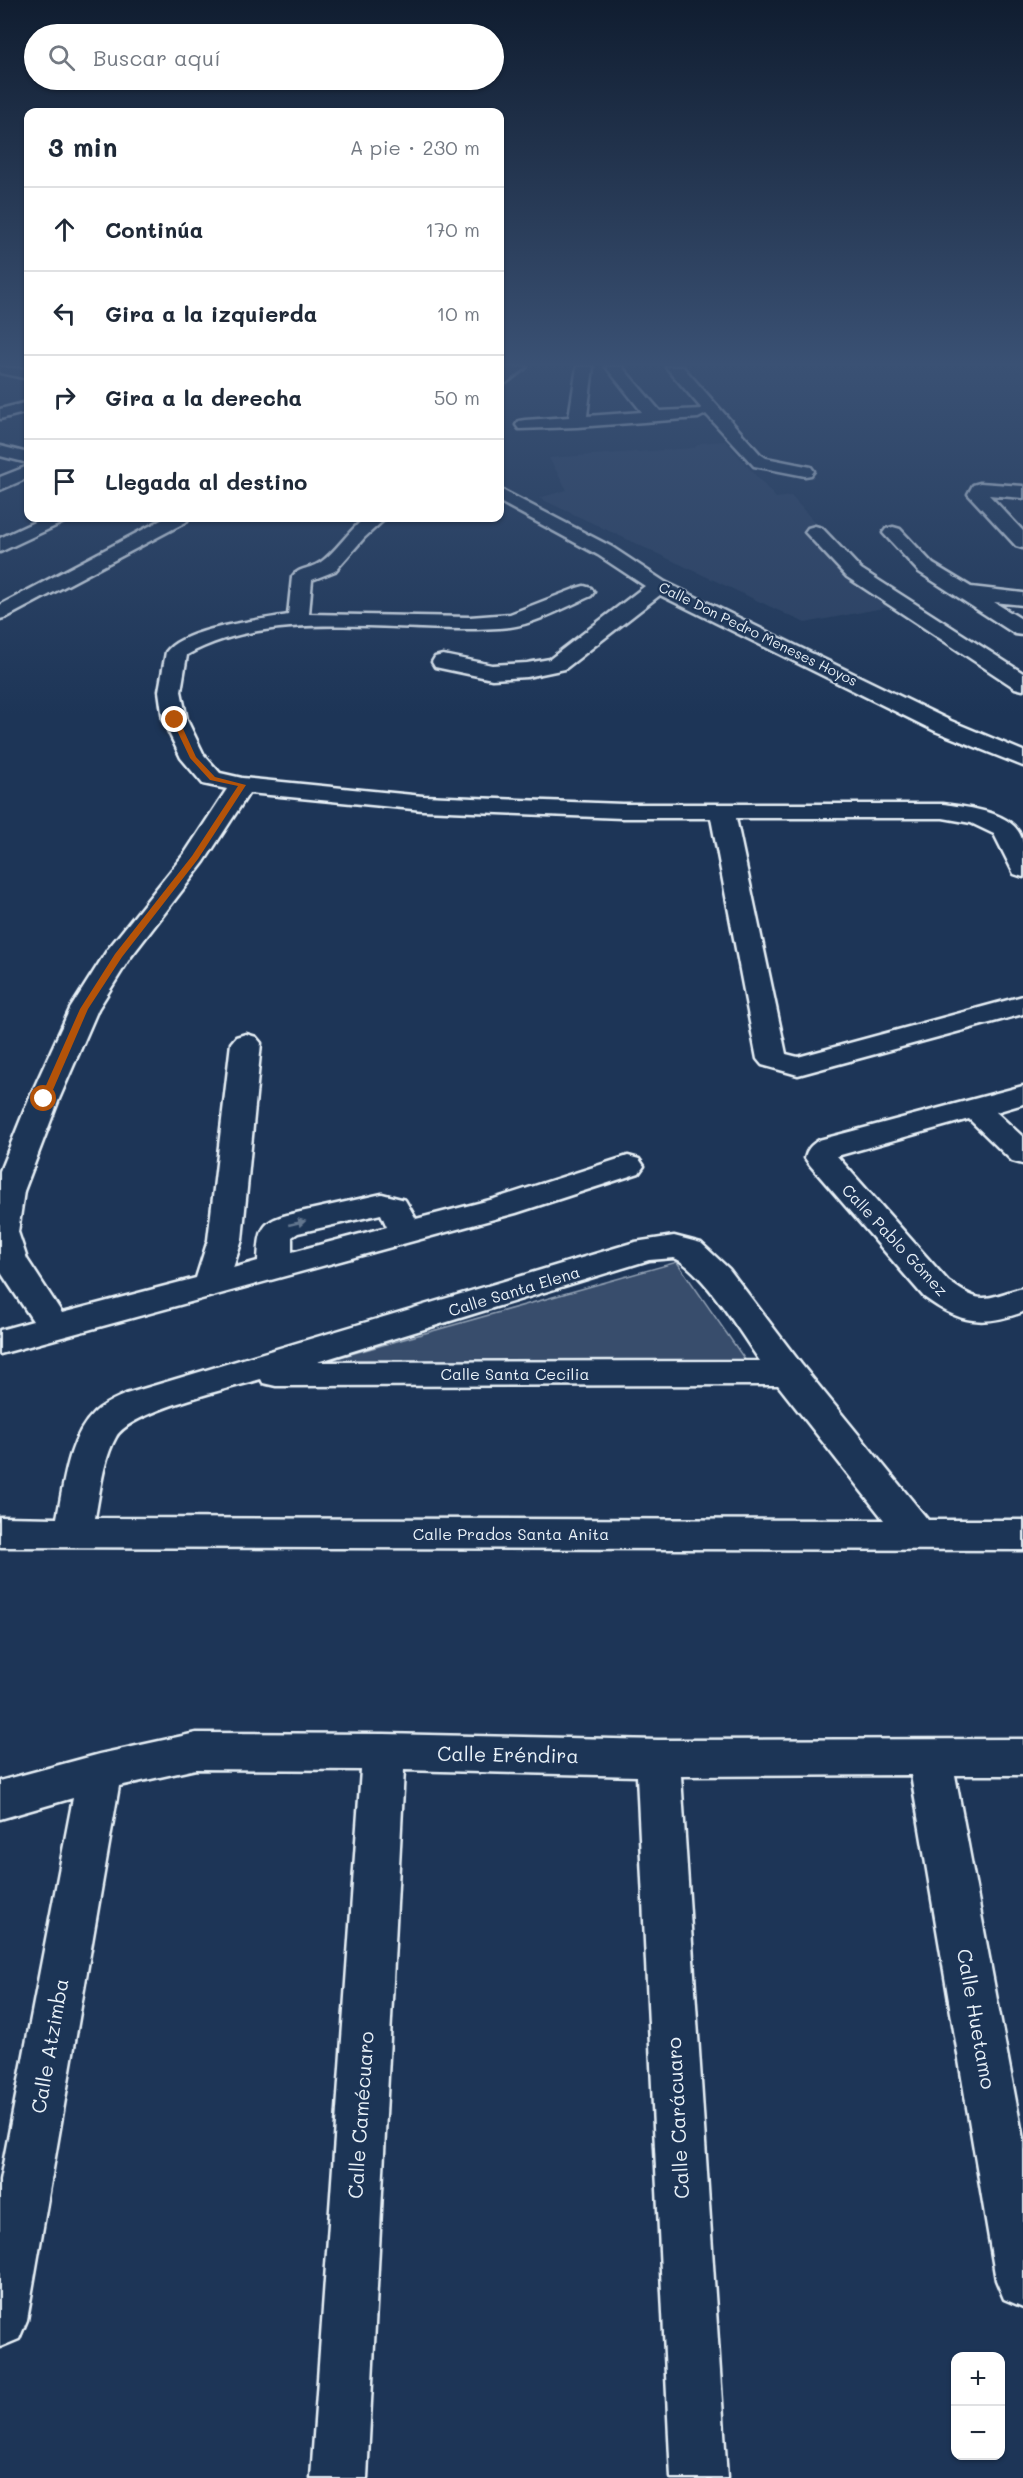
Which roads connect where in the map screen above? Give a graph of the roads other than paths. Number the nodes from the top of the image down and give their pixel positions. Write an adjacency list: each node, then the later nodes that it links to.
1 (1023, 492): 8 (street)
2 (504, 497): 10 (street, Calle Don Pedro Meneses Hoyos)
3 (49, 522): 9 (street)
4 (172, 522): 14 (street)
5 (371, 522): 15 (street)
6 (815, 532): 18 (street)
7 (893, 533): 12 (street)
8 (1023, 542)
9 (0, 546)
10 (658, 586): 17 (street); 19 (street, Calle Don Pedro Meneses Hoyos)
11 (584, 592): 15 (street)
12 (962, 592): 13 (street); 16 (street)
13 (1023, 599)
14 (0, 614)
15 (298, 621): 20 (street)
16 (1023, 629)
17 (443, 662)
18 (1023, 683)
19 (1023, 759)
20 (242, 785): 21 (street); 31 (street)
21 (722, 812): 22 (street); 23 (street)
22 (1023, 869)
23 (1023, 1005)
24 (246, 1043): 29 (street)
25 (1023, 1095): 26 (street)
26 (975, 1108): 27 (street); 30 (street, Calle Pablo Gómez)
27 (1023, 1154)
28 (628, 1166): 29 (street)
29 (211, 1285): 31 (street)
30 (1023, 1299)
31 (53, 1326): 32 (street)
32 (0, 1342)
33 (788, 1373): 34 (street, Calle Santa Cecilia); 34 (street, Calle Santa Elena); 37 (street, Calle Santa Elena)
34 (242, 1374): 36 (street, Calle Santa Elena)
35 (0, 1532): 36 (street, Calle Prados Santa Anita)
36 (73, 1533): 37 (street, Calle Prados Santa Anita)
37 (917, 1534): 38 (street, Calle Prados Santa Anita)
38 (1023, 1535)
39 (384, 1752): 41 (street, Calle Eréndira); 43 (street, Calle Eréndira); 47 (street, Calle Camécuaro)
40 (1023, 1757): 42 (street, Calle Eréndira)
41 (658, 1758): 42 (street, Calle Eréndira); 48 (street, Calle Carácuaro)
42 (930, 1758): 45 (street, Calle Huetamo)
43 (100, 1772): 44 (street, Calle Eréndira); 46 (street, Calle Atzimba)
44 (0, 1800)
45 (1023, 2280)
46 (0, 2320)
47 (339, 2478)
48 (699, 2478)

